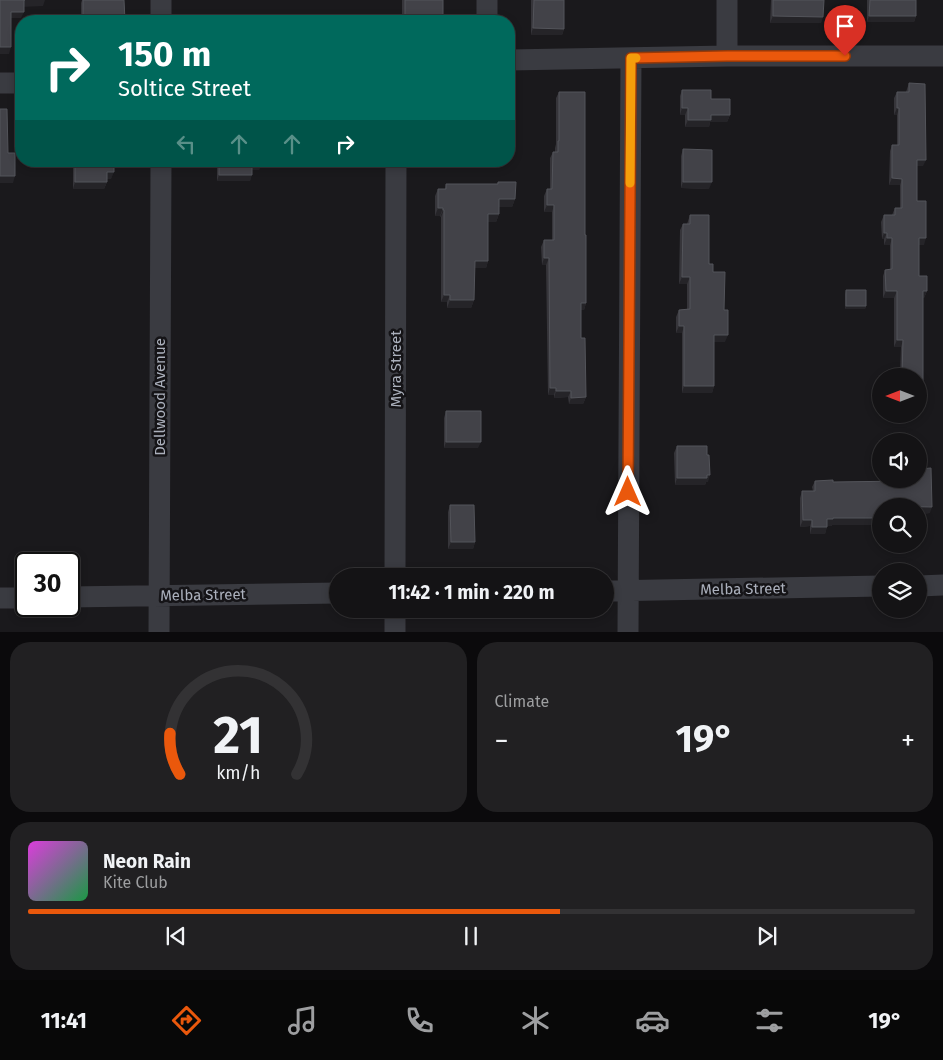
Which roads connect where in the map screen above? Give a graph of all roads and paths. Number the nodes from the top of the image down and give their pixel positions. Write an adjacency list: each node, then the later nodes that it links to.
1 (161, 0): 4 (street)
2 (487, 0): 5 (street)
3 (727, 0): 6 (street)
4 (161, 15)
5 (488, 15)
6 (727, 56): 7 (street); 8 (street)
7 (943, 56)
8 (631, 58): 9 (street); 18 (street)
9 (515, 60)
10 (0, 83): 11 (street)
11 (15, 83)
12 (161, 167): 21 (street, Dellwood Avenue)
13 (396, 167): 14 (street, Myra Street)
14 (395, 568)
15 (943, 585): 17 (street)
16 (872, 586): 18 (street, Melba Street)
17 (927, 586)
18 (628, 590): 19 (street, Melba Street); 28 (street)
19 (614, 591)
20 (329, 593): 21 (street, Melba Street)
21 (160, 596): 22 (street, Melba Street); 26 (street, Dellwood Avenue)
22 (80, 597)
23 (0, 598): 24 (street)
24 (15, 598)
25 (395, 618): 27 (street)
26 (159, 632)
27 (395, 632)
28 (628, 632)

